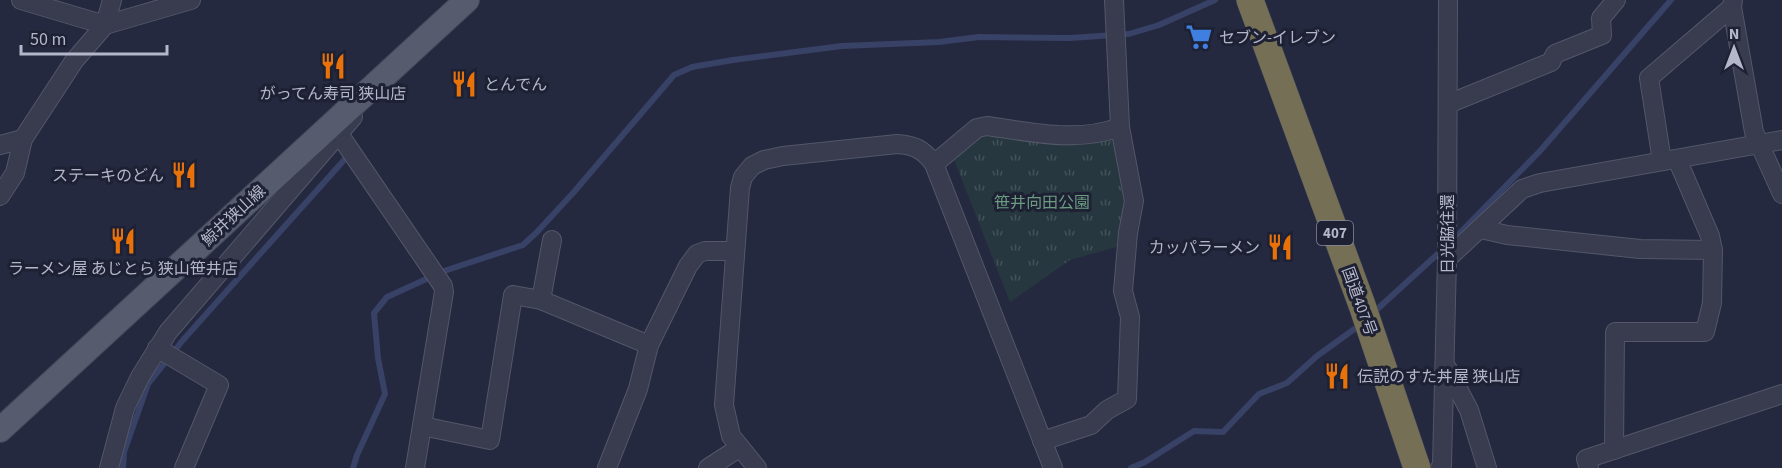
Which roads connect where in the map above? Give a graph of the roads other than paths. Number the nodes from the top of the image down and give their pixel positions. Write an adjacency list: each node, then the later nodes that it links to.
1 (21, 0): 10 (street)
2 (112, 0): 10 (street)
3 (191, 0): 10 (street)
4 (467, 0): 13 (main road, 鯨井狭山線)
5 (1114, 0): 12 (street)
6 (1250, 0): 44 (highway, 国道407号 / 407)
7 (1448, 0): 11 (street, 日光脇往還)
8 (1616, 0): 11 (street)
9 (1732, 3): 16 (street); 18 (street)
10 (105, 25): 14 (street)
11 (1448, 104): 26 (street, 日光脇往還)
12 (1120, 127): 19 (street); 34 (street)
13 (334, 130): 29 (street); 32 (street); 33 (main road, 鯨井狭山線)
14 (23, 139): 17 (street); 21 (street)
15 (1782, 140): 16 (street)
16 (1759, 144): 18 (street); 20 (street)
17 (0, 145)
18 (1669, 160): 22 (street); 24 (street)
19 (934, 164): 25 (street); 34 (street)
20 (1782, 194)
21 (0, 196)
22 (1481, 229): 24 (street); 26 (street)
23 (552, 240): 27 (street)
24 (1713, 250): 36 (street)
25 (735, 251): 28 (street); 35 (street)
26 (1447, 258): 30 (street, 日光脇往還)
27 (541, 300): 28 (street); 32 (street)
28 (649, 345): 40 (street)
29 (166, 354): 37 (street); 38 (street)
30 (1446, 367): 45 (street, 日光脇往還); 46 (street)
31 (1782, 394): 36 (street)
32 (422, 426): 39 (street)
33 (0, 430)
34 (1042, 441): 43 (street)
35 (739, 448): 41 (street); 42 (street)
36 (1614, 450): 47 (street)
37 (109, 468)
38 (184, 468)
39 (415, 468)
40 (607, 468)
41 (708, 468)
42 (757, 468)
43 (1053, 468)
44 (1417, 468)
45 (1440, 468)
46 (1487, 468)
47 (1589, 468)

